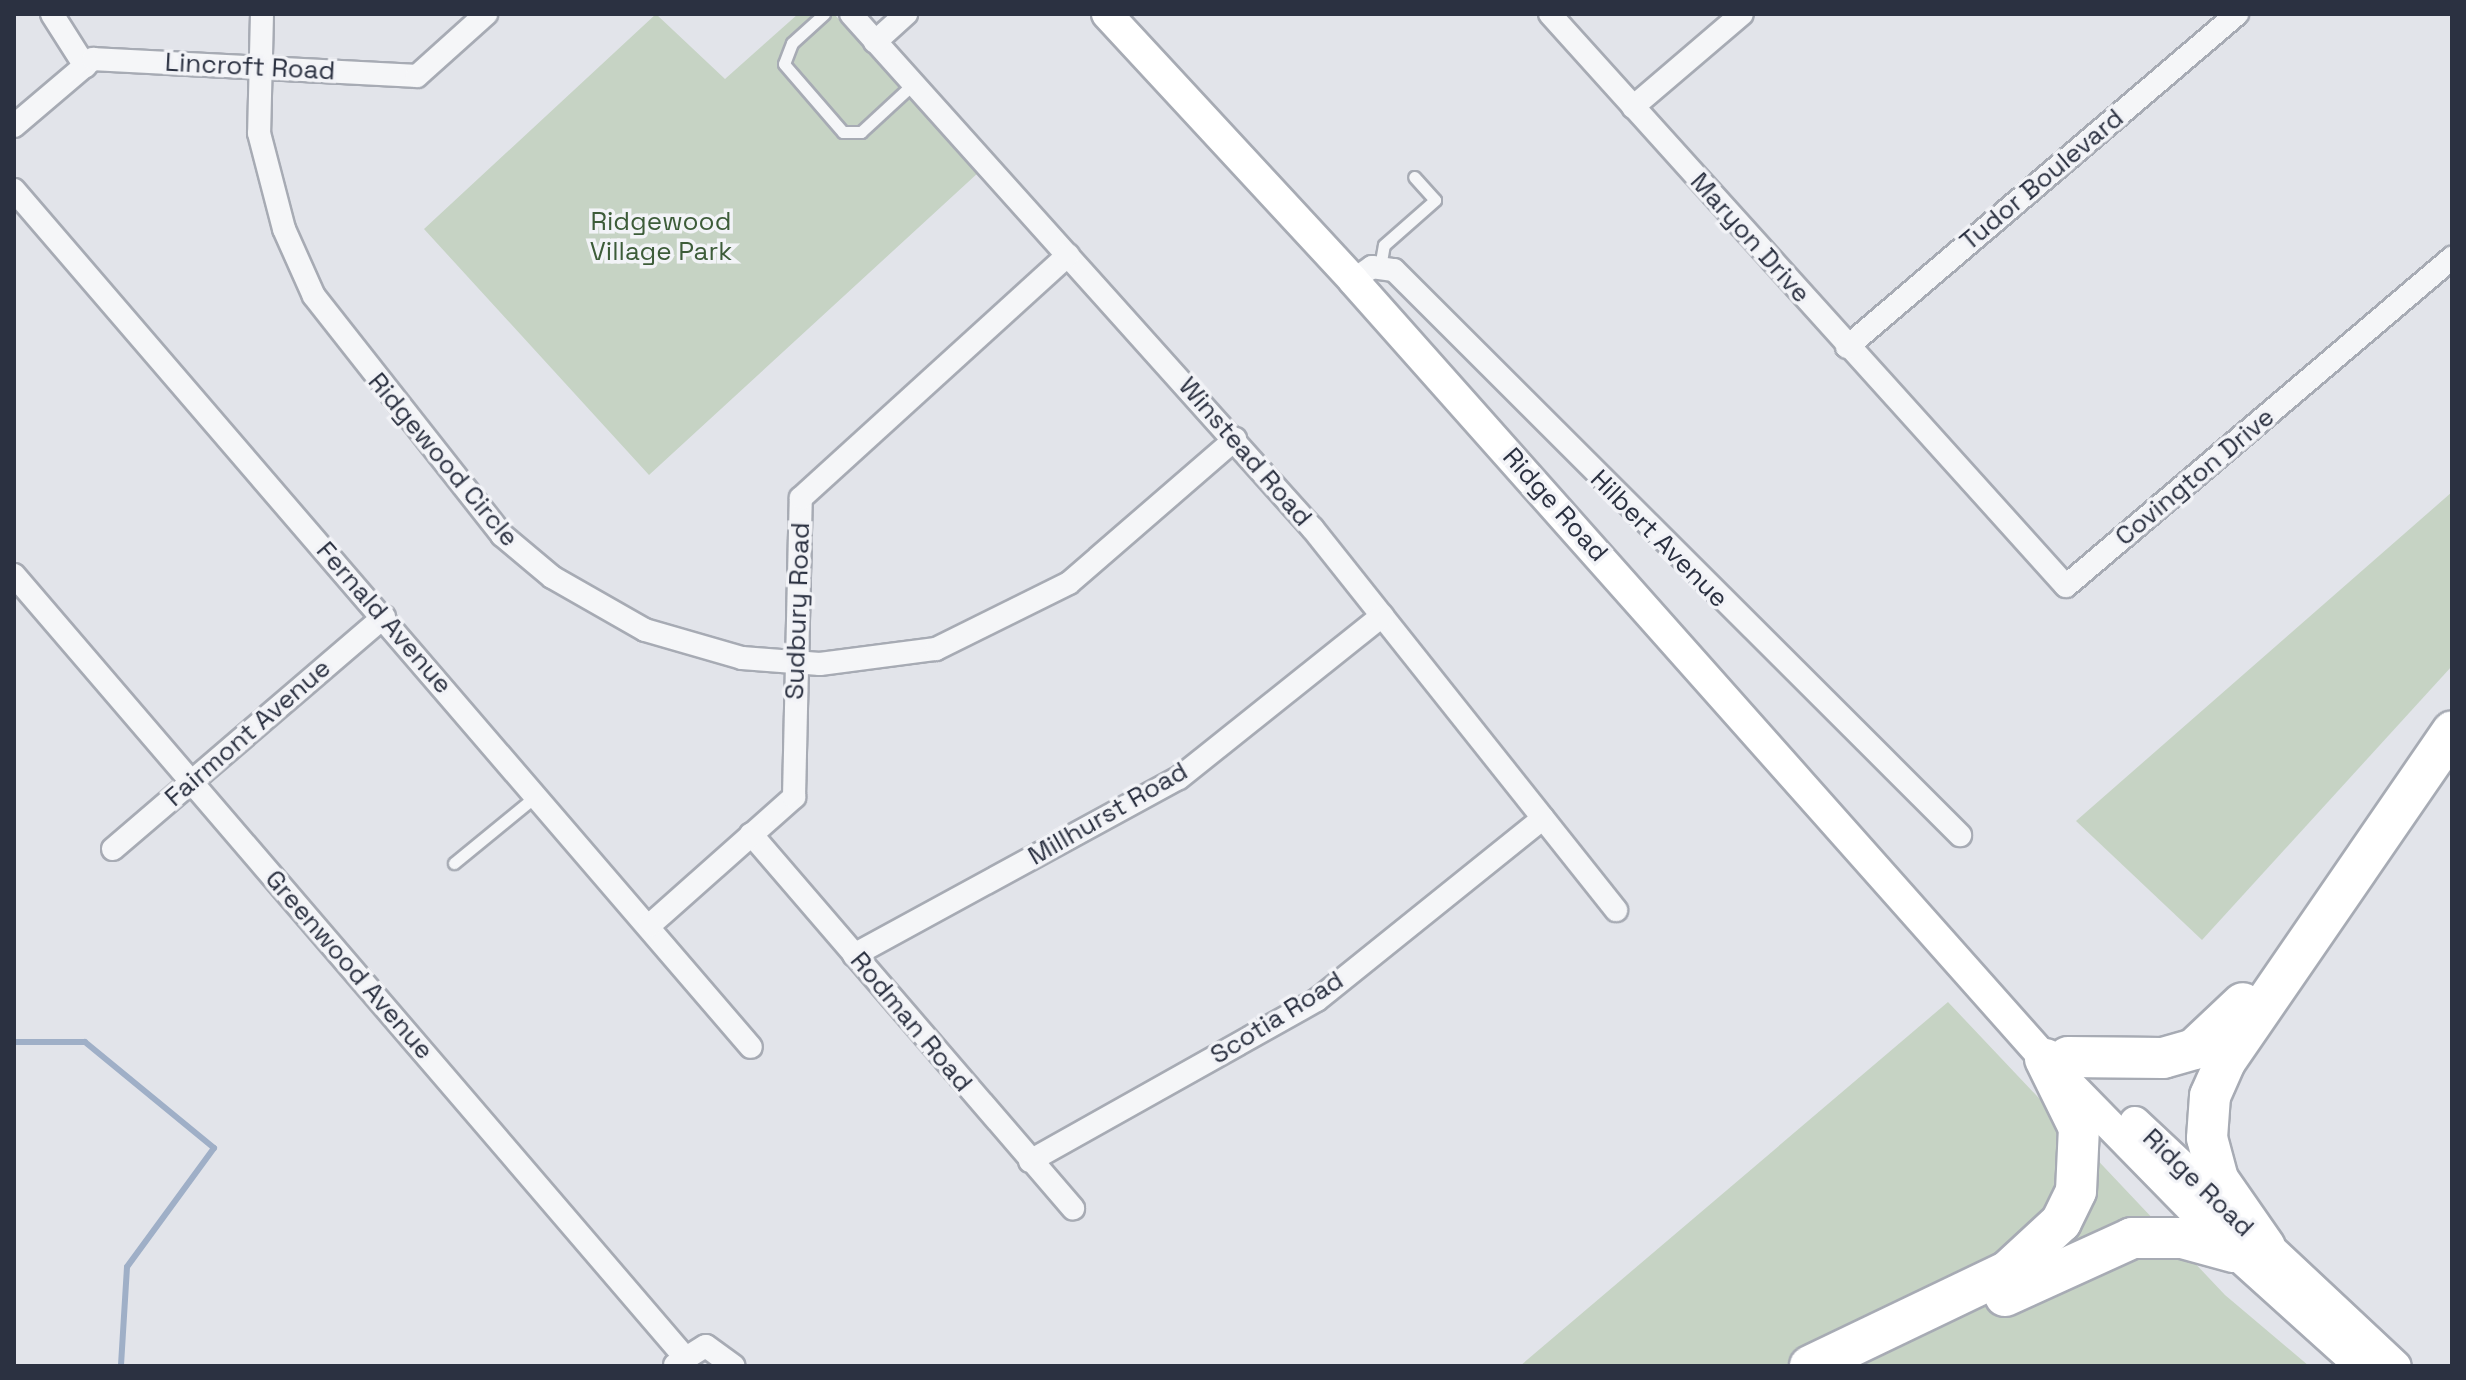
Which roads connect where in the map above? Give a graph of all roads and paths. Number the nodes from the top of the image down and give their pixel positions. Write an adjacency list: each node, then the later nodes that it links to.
1 (52, 14): 12 (street)
2 (262, 14): 13 (street, Ridgewood Circle)
3 (486, 14): 13 (street, Lincroft Road)
4 (824, 14): 14 (lane)
5 (851, 14): 11 (street, Winstead Road)
6 (906, 14): 11 (street)
7 (1107, 14): 21 (street, Ridge Road)
8 (1550, 14): 15 (street, Maryon Drive)
9 (1742, 14): 15 (street)
10 (2237, 14): 22 (street, Tudor Boulevard)
11 (875, 42): 14 (street, Winstead Road)
12 (85, 66): 13 (street, Lincroft Road); 16 (street)
13 (256, 66): 28 (street, Ridgewood Circle)
14 (913, 84): 19 (street, Winstead Road)
15 (1633, 107): 22 (street, Maryon Drive)
16 (14, 126)
17 (1414, 177): 21 (lane)
18 (14, 190): 27 (street, Fernald Avenue)
19 (1068, 255): 23 (street, Winstead Road); 28 (street, Sudbury Road)
20 (2452, 258): 24 (street, Covington Drive)
21 (1367, 274): 35 (street, Hilbert Avenue); 42 (street, Ridge Road)
22 (1847, 347): 24 (street, Maryon Drive)
23 (1235, 439): 26 (street, Winstead Road); 28 (street, Ridgewood Circle)
24 (1952, 463)
25 (14, 575): 31 (street, Greenwood Avenue)
26 (1382, 616): 33 (street, Winstead Road); 40 (street, Millhurst Road)
27 (384, 617): 31 (street, Fairmont Avenue); 32 (street, Fernald Avenue)
28 (796, 662): 34 (street, Sudbury Road)
29 (2452, 705): 42 (highway)
30 (2452, 732): 45 (highway)
31 (191, 782): 36 (street, Fairmont Avenue); 47 (street, Greenwood Avenue)
32 (537, 795): 37 (lane); 39 (street, Fernald Avenue)
33 (1543, 818): 38 (street, Winstead Road); 43 (street, Scotia Road)
34 (751, 834): 39 (street, Sudbury Road); 40 (street, Rodman Road)
35 (1960, 835)
36 (113, 849)
37 (454, 863)
38 (1616, 910)
39 (650, 925): 41 (street, Fernald Avenue)
40 (854, 955): 43 (street, Rodman Road)
41 (751, 1047)
42 (2056, 1058): 45 (street, Ridge Road); 49 (highway)
43 (1030, 1161): 44 (street, Rodman Road)
44 (1073, 1208)
45 (2249, 1249): 46 (street, Ridge Road); 50 (highway)
46 (2357, 1352): 51 (street, Ridge Road)
47 (679, 1360): 48 (street, Greenwood Avenue)
48 (734, 1366)
49 (1810, 1366)
50 (1861, 1366)
51 (2396, 1366)

